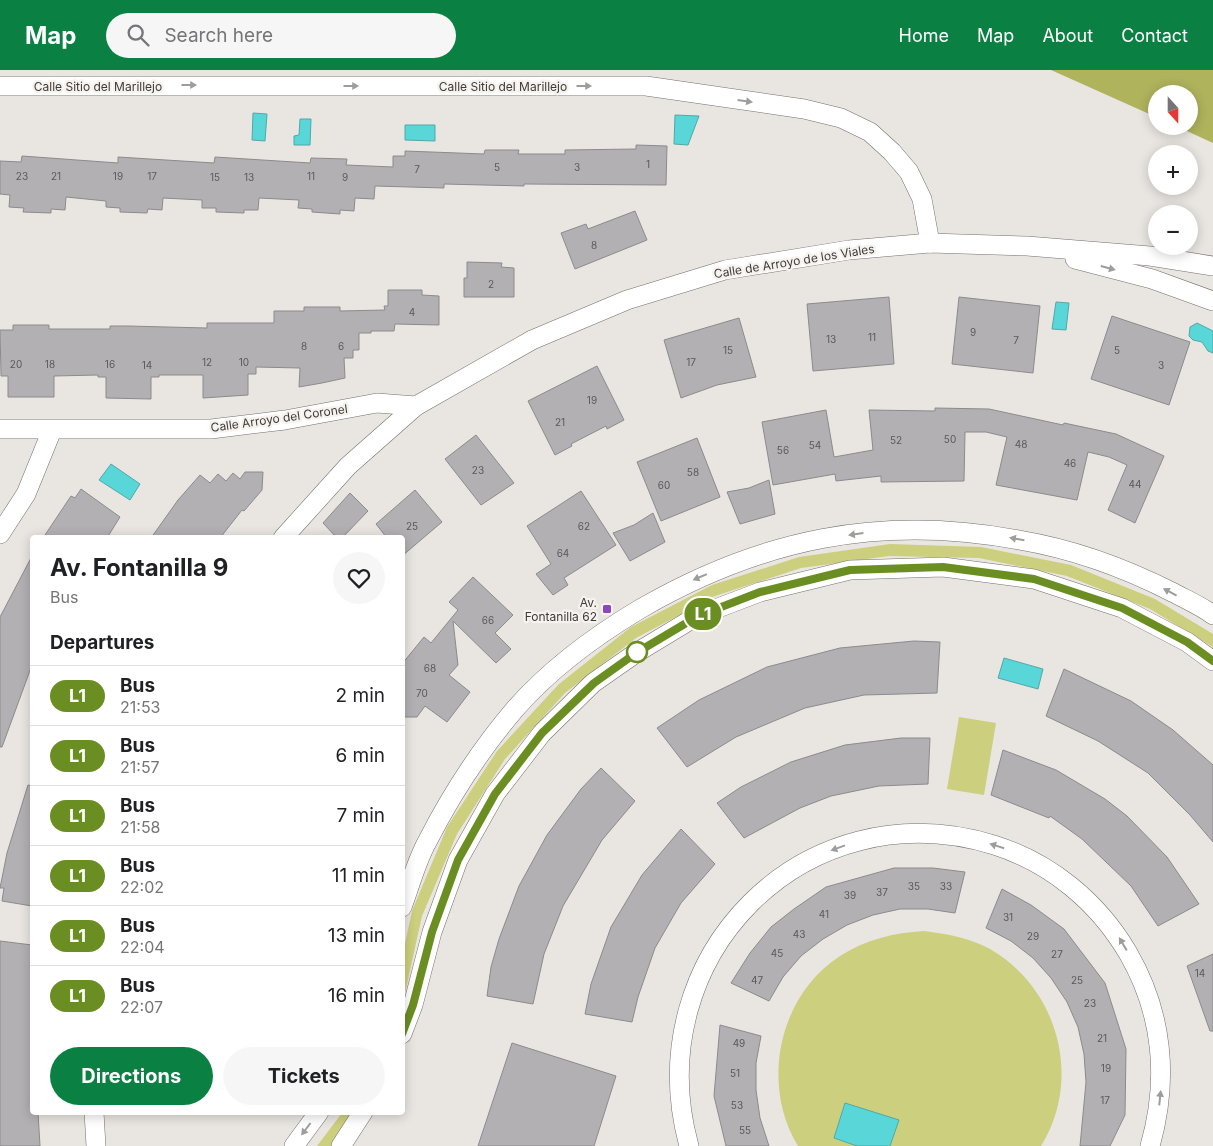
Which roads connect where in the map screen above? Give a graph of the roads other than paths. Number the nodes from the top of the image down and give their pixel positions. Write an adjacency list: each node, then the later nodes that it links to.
1 (0, 86): 2 (street, Calle Sitio del Marillejo, one-way to 2)
2 (930, 243): 3 (street, Calle de Arroyo de los Viales); 6 (street, Calle de Arroyo de los Viales)
3 (1028, 246): 4 (street, Calle de Arroyo de los Viales); 5 (street, Calle de Arroyo de los Viales, one-way to 5)
4 (1213, 266)
5 (1213, 300)
6 (416, 406): 8 (street, Calle Arroyo del Coronel); 10 (street, Calle de Arroyo de los Viales)
7 (0, 429): 8 (street, Calle Arroyo del Coronel)
8 (52, 430): 9 (street)
9 (0, 534)
10 (286, 535)
11 (1213, 615): 13 (street, one-way to 13)
12 (1213, 661): 14 (street)
13 (405, 899)
14 (405, 1026)
15 (94, 1115): 18 (street)
16 (317, 1115): 19 (street, one-way to 19)
17 (361, 1115): 20 (street)
18 (96, 1146)
19 (294, 1146)
20 (341, 1146)
21 (690, 1146): 22 (street, one-way to 21)
22 (1150, 1146)

